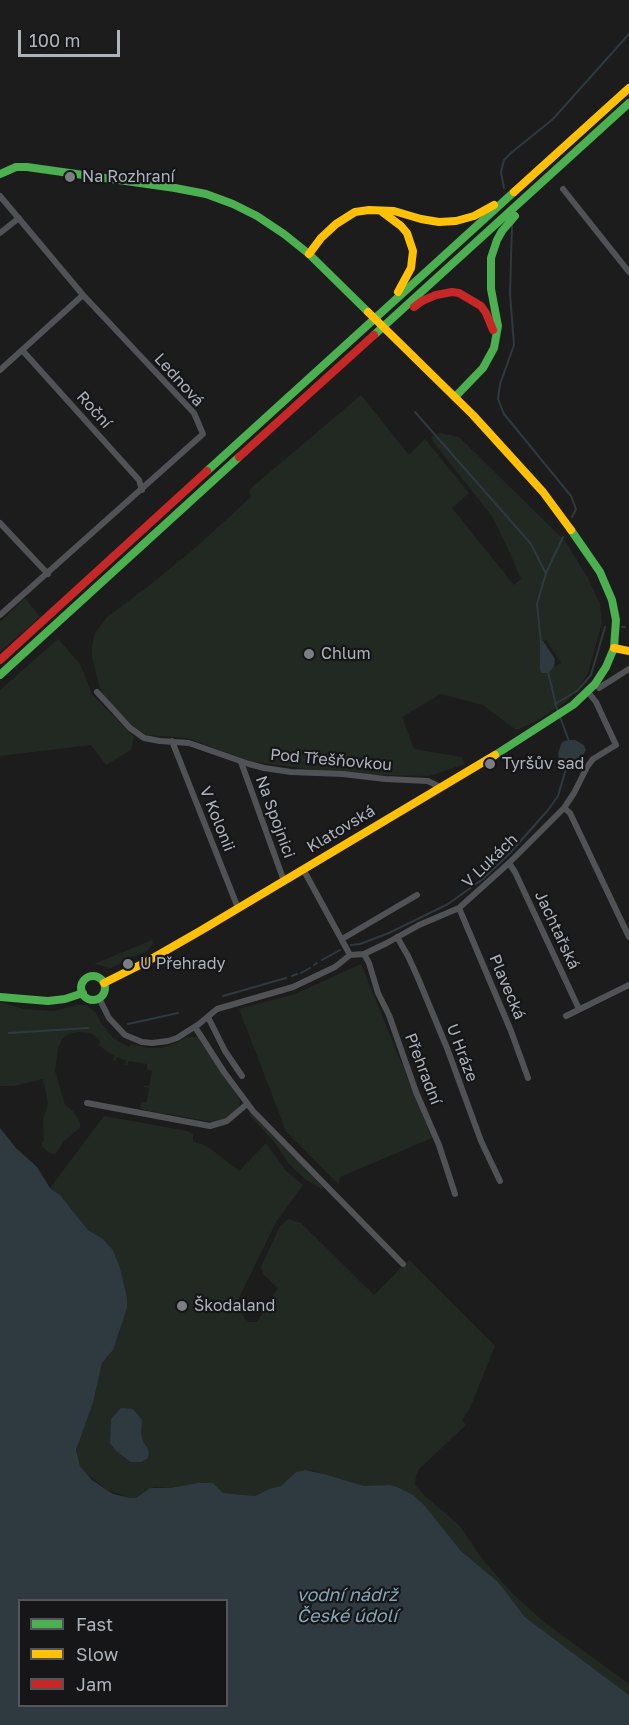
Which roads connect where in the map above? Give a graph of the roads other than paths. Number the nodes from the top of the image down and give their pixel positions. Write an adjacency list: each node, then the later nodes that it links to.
1 (629, 88): 5 (main road)
2 (629, 103): 3 (main road)
3 (555, 171): 14 (main road); 15 (main road)
4 (0, 174): 11 (main road)
5 (528, 181): 8 (main road); 18 (main road)
6 (563, 189): 12 (street)
7 (0, 196): 9 (street, Lednová)
8 (381, 210): 11 (main road); 18 (main road)
9 (18, 218): 10 (street); 13 (street, Lednová)
10 (0, 233)
11 (309, 254): 19 (main road)
12 (629, 272)
13 (83, 295): 16 (street); 20 (street, Lednová)
14 (496, 335): 15 (main road); 19 (main road)
15 (374, 336): 28 (main road)
16 (22, 350): 17 (street); 20 (street, Roční)
17 (0, 370)
18 (307, 381): 26 (main road)
19 (455, 397): 24 (main road)
20 (142, 490): 22 (street, Lednová)
21 (0, 523): 22 (street)
22 (48, 574): 23 (street, Lednová)
23 (0, 615)
24 (614, 648): 25 (main road); 31 (main road, Klatovská)
25 (629, 651)
26 (0, 660)
27 (629, 669): 29 (street)
28 (0, 675)
29 (598, 688)
30 (96, 692): 32 (street, Pod Třešňovkou)
31 (588, 692): 34 (main road, Klatovská); 35 (street, V Lukách)
32 (172, 741): 33 (street, Pod Třešňovkou); 40 (street, V Kolonii)
33 (242, 762): 34 (street, Pod Třešňovkou); 38 (street, Na Spojnici)
34 (440, 787): 37 (main road, Klatovská)
35 (564, 808): 36 (street, V Lukách); 43 (street)
36 (508, 863): 41 (street, V Lukách); 52 (street, Jachtařská)
37 (303, 869): 38 (main road, Klatovská); 44 (street)
38 (284, 881): 40 (main road, Klatovská)
39 (417, 895): 44 (street)
40 (238, 908): 47 (main road, Klatovská)
41 (459, 908): 42 (street, V Lukách); 57 (street, Plavecká)
42 (398, 937): 45 (street, V Lukách); 60 (street, U Hráze)
43 (629, 937)
44 (342, 939): 46 (street)
45 (364, 954): 46 (street, V Lukách); 61 (street, Přehradní)
46 (350, 955): 54 (street, V Lukách)
47 (104, 983): 49 (main road); 51 (main road)
48 (629, 985): 52 (street)
49 (83, 993): 50 (main road); 51 (main road)
50 (0, 998)
51 (99, 998): 55 (street, V Lukách)
52 (579, 1009): 53 (street)
53 (566, 1016)
54 (208, 1017): 55 (street, V Lukách); 56 (street)
55 (195, 1027): 59 (street)
56 (242, 1076)
57 (528, 1078)
58 (87, 1103): 59 (street)
59 (247, 1104): 62 (street)
60 (500, 1181)
61 (455, 1194)
62 (403, 1264)

